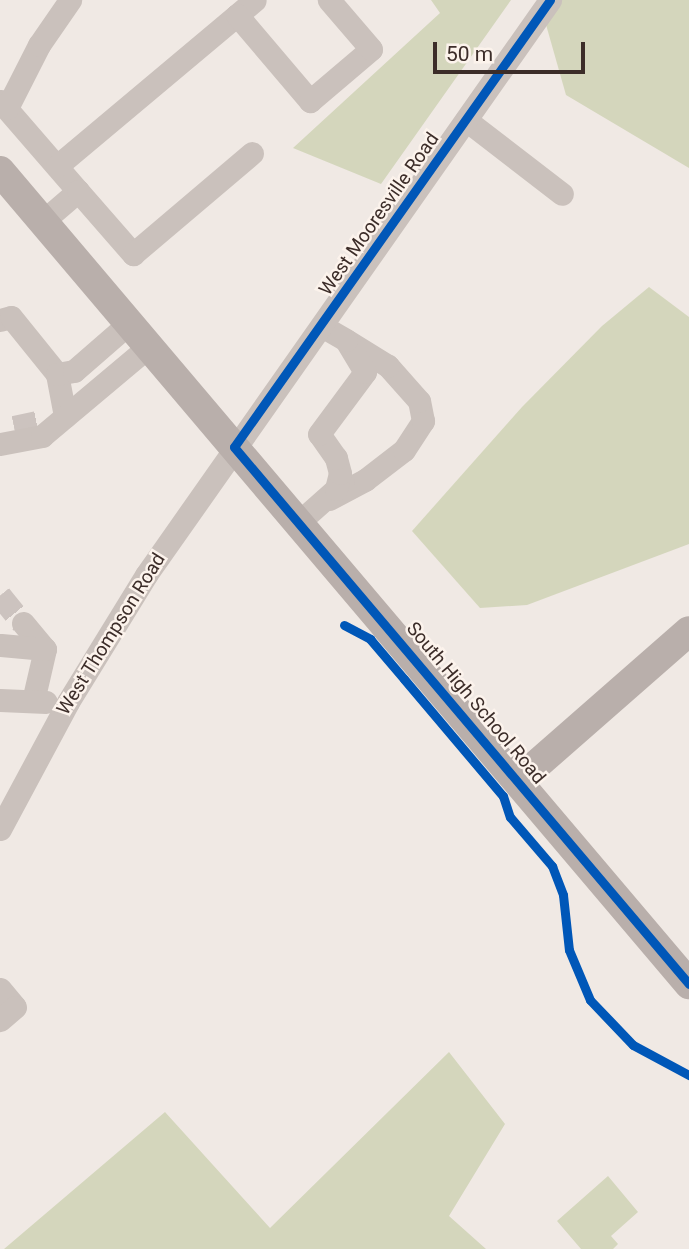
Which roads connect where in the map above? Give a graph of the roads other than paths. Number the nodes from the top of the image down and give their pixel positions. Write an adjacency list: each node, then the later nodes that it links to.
1 (69, 0): 6 (street)
2 (255, 0): 5 (street)
3 (329, 0): 5 (street)
4 (550, 0): 7 (street, West Mooresville Road)
5 (237, 15): 9 (street)
6 (3, 105): 9 (street)
7 (466, 120): 12 (street); 16 (street, West Mooresville Road)
8 (252, 153): 11 (street)
9 (57, 166): 11 (street)
10 (2, 178): 13 (main road, South High School Road)
11 (78, 191): 13 (street)
12 (562, 194)
13 (42, 222): 15 (main road, South High School Road)
14 (0, 320): 19 (street)
15 (128, 324): 18 (main road, South High School Road); 19 (street)
16 (322, 326): 17 (street); 23 (street, West Mooresville Road)
17 (346, 340): 24 (street); 24 (street)
18 (148, 347): 20 (street); 23 (main road, South High School Road)
19 (57, 374): 20 (street)
20 (65, 416): 21 (street); 22 (street)
21 (37, 422)
22 (5, 434)
23 (234, 447): 25 (main road, South High School Road); 32 (street, West Thompson Road)
24 (329, 499): 25 (street)
25 (299, 522): 33 (main road, South High School Road)
26 (23, 623): 29 (street)
27 (689, 631): 33 (main road)
28 (1, 645): 29 (street)
29 (45, 649): 31 (street)
30 (0, 700): 31 (street)
31 (33, 701): 32 (street)
32 (68, 702): 34 (street, West Thompson Road)
33 (519, 780): 35 (main road, South High School Road)
34 (0, 829)
35 (689, 984)
36 (0, 989): 37 (street)
37 (0, 1020)

